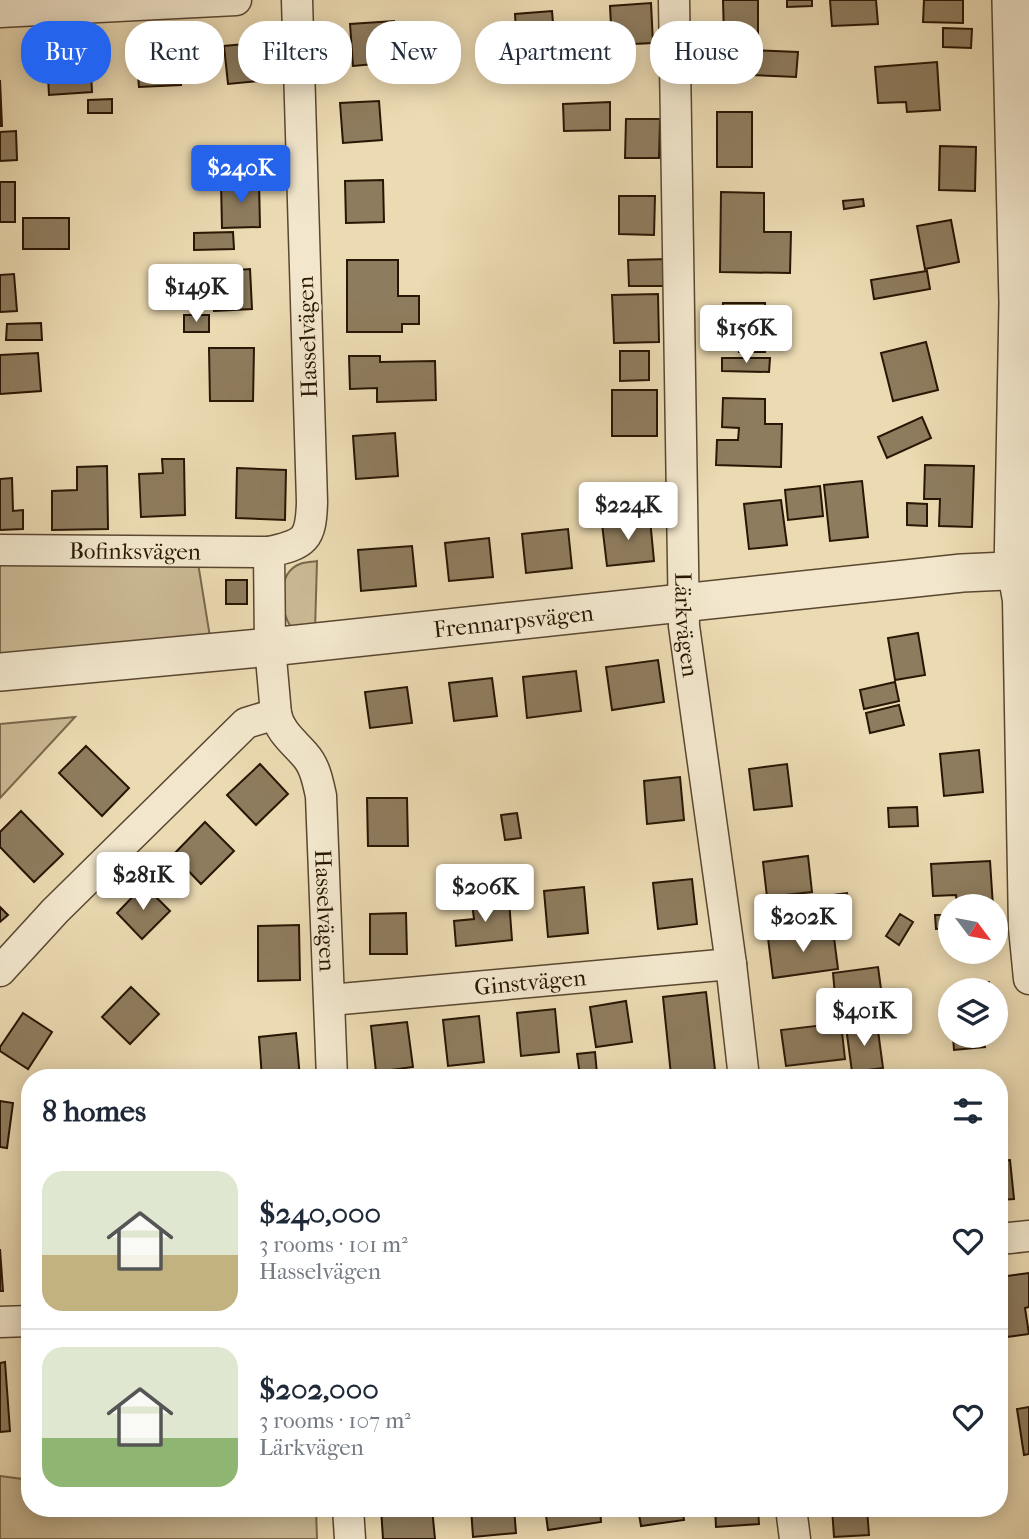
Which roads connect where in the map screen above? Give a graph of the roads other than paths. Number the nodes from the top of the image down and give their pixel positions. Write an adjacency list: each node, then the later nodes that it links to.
1 (236, 0): 5 (street)
2 (297, 0): 9 (street, Hasselvägen)
3 (674, 0): 11 (street, Lärkvägen)
4 (1011, 0): 7 (street)
5 (181, 2): 6 (street)
6 (0, 12)
7 (1023, 301): 10 (street)
8 (0, 550): 9 (street, Bofinksvägen)
9 (269, 552): 12 (street)
10 (1021, 571): 11 (street, Frennarpsvägen); 17 (street)
11 (682, 602): 12 (street, Frennarpsvägen); 15 (street, Lärkvägen)
12 (270, 647): 13 (street, Frennarpsvägen); 14 (street)
13 (0, 672)
14 (276, 714): 16 (street); 18 (street, Hasselvägen)
15 (731, 964): 18 (street, Ginstvägen); 20 (street, Lärkvägen)
16 (0, 971)
17 (1029, 979)
18 (330, 1000): 19 (street, Hasselvägen)
19 (332, 1069)
20 (743, 1069)
21 (1029, 1236): 22 (street)
22 (1008, 1238)
23 (21, 1321): 24 (street)
24 (0, 1322)
25 (349, 1517): 27 (street)
26 (792, 1517): 28 (street)
27 (350, 1539)
28 (795, 1539)

